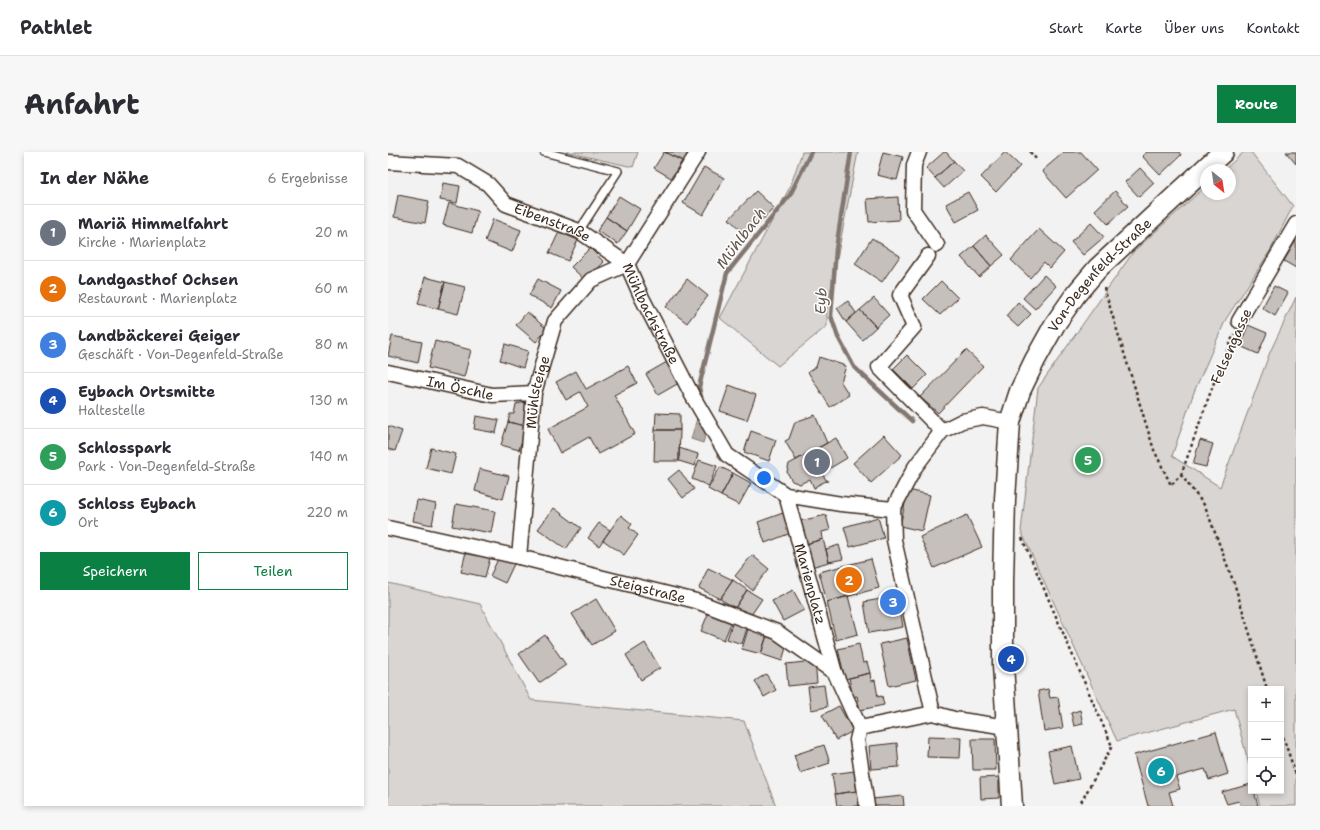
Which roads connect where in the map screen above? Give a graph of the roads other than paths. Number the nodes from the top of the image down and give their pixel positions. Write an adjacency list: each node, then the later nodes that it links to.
1 (544, 152): 7 (lane)
2 (698, 152): 8 (street, Mühlbachstraße)
3 (919, 152): 13 (street)
4 (1223, 152): 12 (main road, Von-Degenfeld-Straße)
5 (388, 162): 7 (street, Eibenstraße)
6 (1296, 224): 9 (street, Felsengasse)
7 (579, 231): 8 (street, Eibenstraße)
8 (627, 264): 11 (street, Mühlsteige); 14 (street, Mühlbachstraße)
9 (1239, 321)
10 (388, 372): 11 (street, Im Öschle)
11 (534, 393): 17 (street, Mühlsteige)
12 (1010, 422): 13 (street); 20 (main road, Von-Degenfeld-Straße)
13 (942, 431): 15 (street)
14 (786, 495): 15 (street); 18 (street, Marienplatz)
15 (893, 509): 19 (street)
16 (388, 528): 17 (street, Steigstraße)
17 (519, 557): 18 (street, Steigstraße)
18 (835, 673): 21 (street)
19 (933, 713): 20 (street); 21 (street)
20 (1007, 727): 23 (main road, Von-Degenfeld-Straße)
21 (860, 728): 22 (street)
22 (867, 806)
23 (1012, 806)

